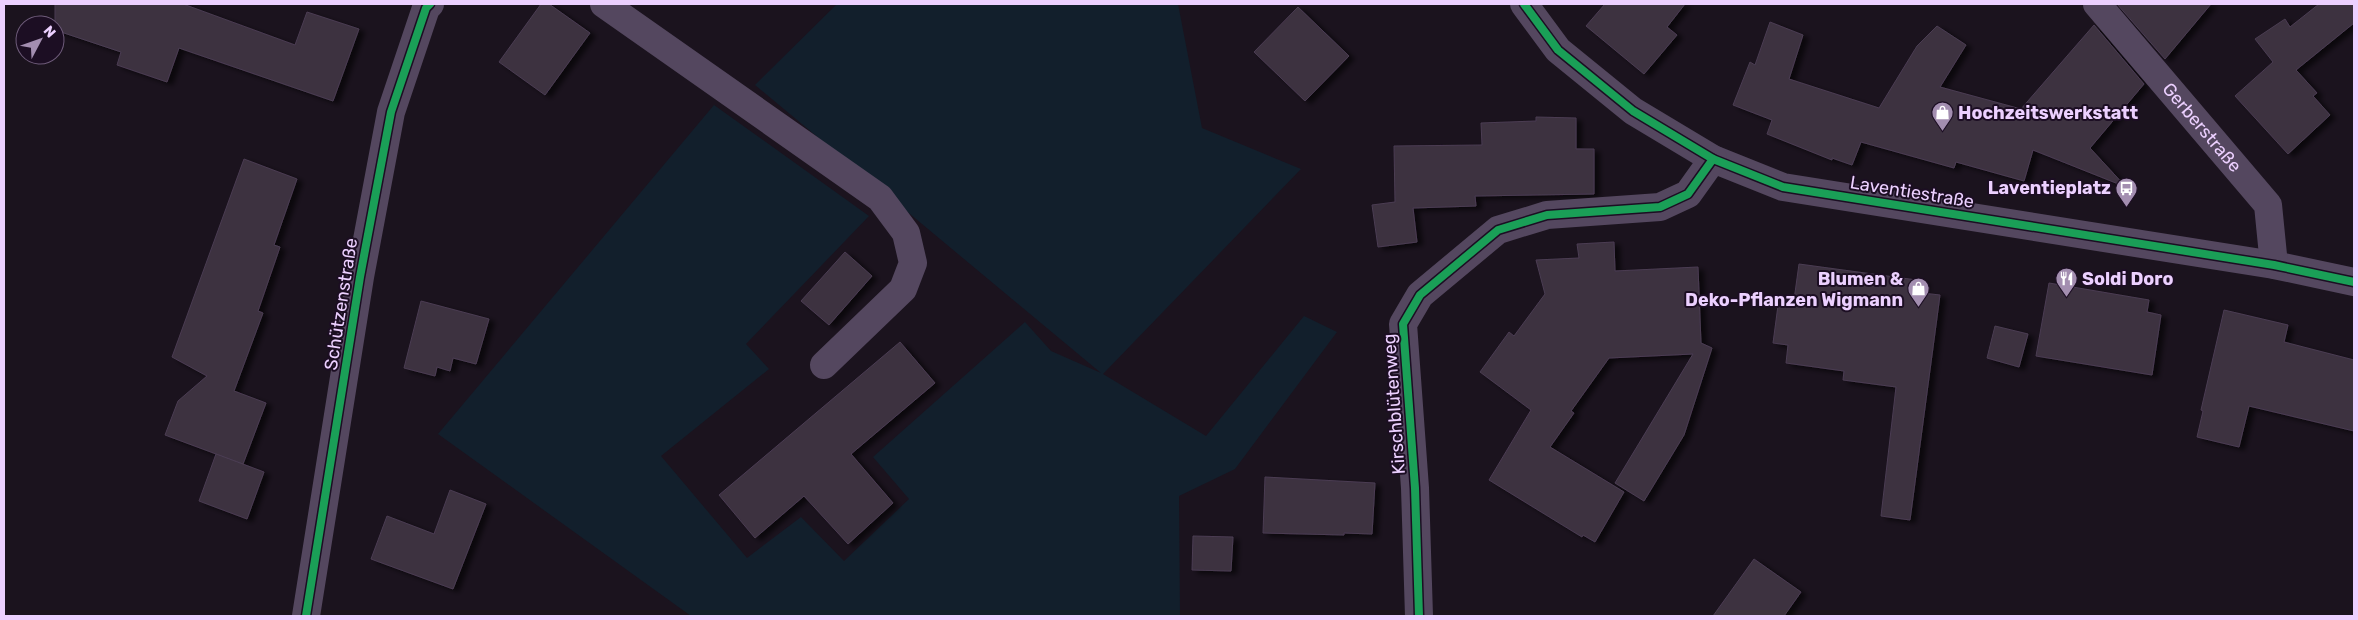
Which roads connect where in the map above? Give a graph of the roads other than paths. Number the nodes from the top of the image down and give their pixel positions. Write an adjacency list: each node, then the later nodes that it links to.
1 (604, 4): 8 (street)
2 (1524, 4): 5 (street, Laventiestraße)
3 (2097, 4): 6 (street, Gerberstraße)
4 (421, 5): 9 (street, Schützenstraße)
5 (1713, 159): 6 (street, Laventiestraße); 10 (street, Kirschblütenweg)
6 (2274, 265): 7 (street, Laventiestraße)
7 (2354, 282)
8 (824, 365)
9 (306, 616)
10 (1419, 616)

